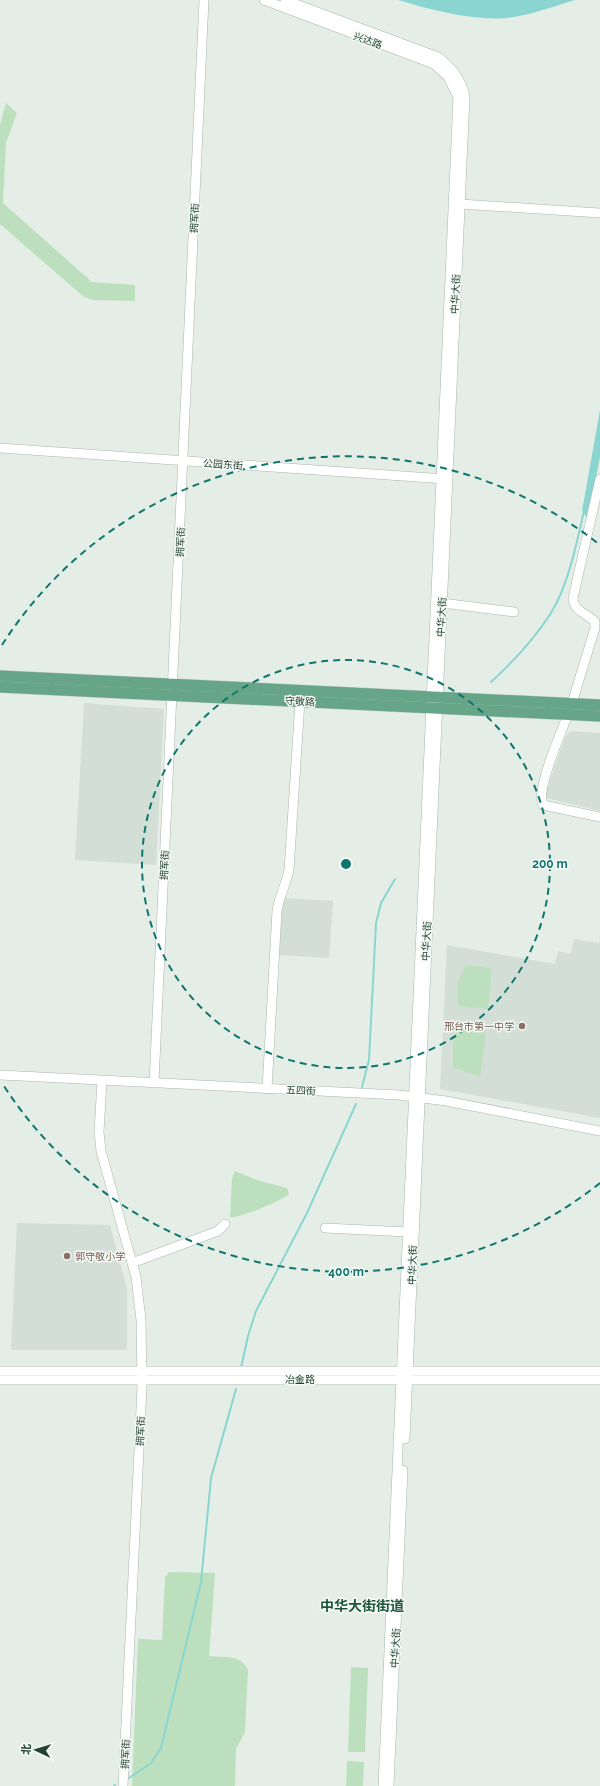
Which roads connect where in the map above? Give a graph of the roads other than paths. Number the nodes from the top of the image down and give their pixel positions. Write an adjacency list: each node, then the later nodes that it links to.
1 (204, 0): 8 (street, 拥军街)
2 (264, 0): 4 (street, 兴达路)
3 (285, 0): 4 (street, 兴达路)
4 (461, 96): 5 (street, 中华大街); 9 (street, 中华大街)
5 (460, 204): 6 (street); 9 (street, 中华大街)
6 (600, 213)
7 (0, 448): 8 (street, 公园东街)
8 (183, 461): 9 (street, 公园东街); 15 (street, 拥军街)
9 (444, 479): 11 (street, 中华大街); 17 (street, 中华大街)
10 (600, 479): 19 (street)
11 (442, 603): 12 (street); 17 (street, 中华大街)
12 (514, 612)
13 (0, 676): 15 (main road, 守敬路)
14 (0, 686): 15 (main road, 守敬路)
15 (172, 689): 16 (main road, 守敬路); 17 (main road, 守敬路); 24 (street, 拥军街)
16 (300, 701): 17 (main road, 守敬路); 25 (street)
17 (434, 702): 19 (main road, 守敬路); 26 (street, 中华大街)
18 (600, 705): 19 (main road, 守敬路)
19 (570, 709): 20 (main road, 守敬路); 21 (street)
20 (600, 716)
21 (600, 817)
22 (0, 1075): 23 (street, 五四街)
23 (102, 1080): 24 (street, 五四街); 31 (street, 拥军街)
24 (154, 1083): 25 (street, 五四街)
25 (267, 1089): 26 (street, 五四街)
26 (416, 1097): 27 (street, 五四街); 30 (street, 中华大街); 34 (street, 中华大街)
27 (600, 1131)
28 (225, 1224): 31 (street)
29 (325, 1228): 30 (street)
30 (407, 1232): 34 (street, 中华大街)
31 (132, 1263): 35 (street, 拥军街)
32 (0, 1371): 35 (street, 冶金路)
33 (600, 1371): 34 (street, 冶金路)
34 (404, 1375): 35 (street, 冶金路); 37 (street, 冶金路); 39 (street, 中华大街); 40 (street, 中华大街)
35 (142, 1376): 36 (street, 冶金路); 38 (street, 拥军街)
36 (0, 1380)
37 (600, 1380)
38 (123, 1786)
39 (383, 1786)
40 (389, 1786)

